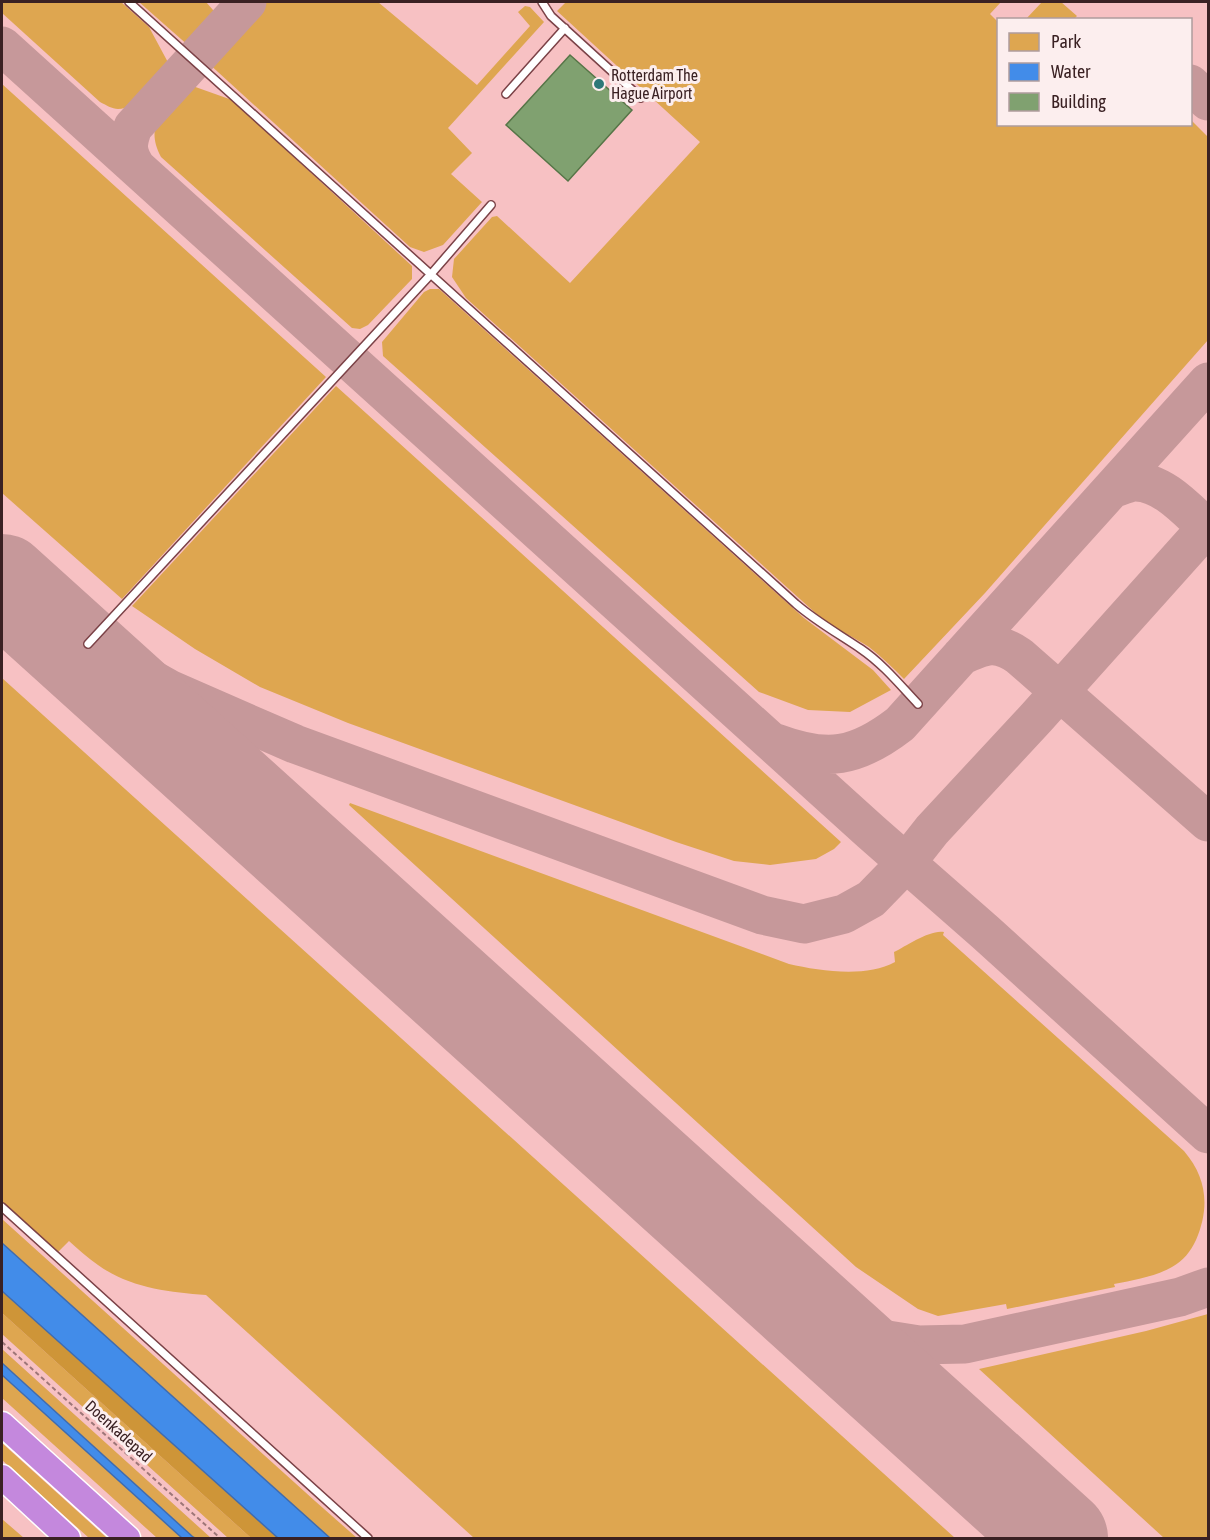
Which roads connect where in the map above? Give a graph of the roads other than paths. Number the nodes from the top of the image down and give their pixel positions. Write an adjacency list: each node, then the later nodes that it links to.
1 (129, 2): 7 (lane)
2 (542, 2): 3 (lane)
3 (565, 28): 4 (lane); 5 (lane)
4 (506, 94)
5 (641, 98)
6 (490, 204): 7 (lane)
7 (432, 273): 8 (lane); 9 (lane)
8 (88, 644)
9 (918, 704)
10 (2, 1207): 15 (lane)
11 (2, 1424): 14 (highway)
12 (2, 1477): 13 (highway)
13 (68, 1539)
14 (128, 1539)
15 (368, 1539)

